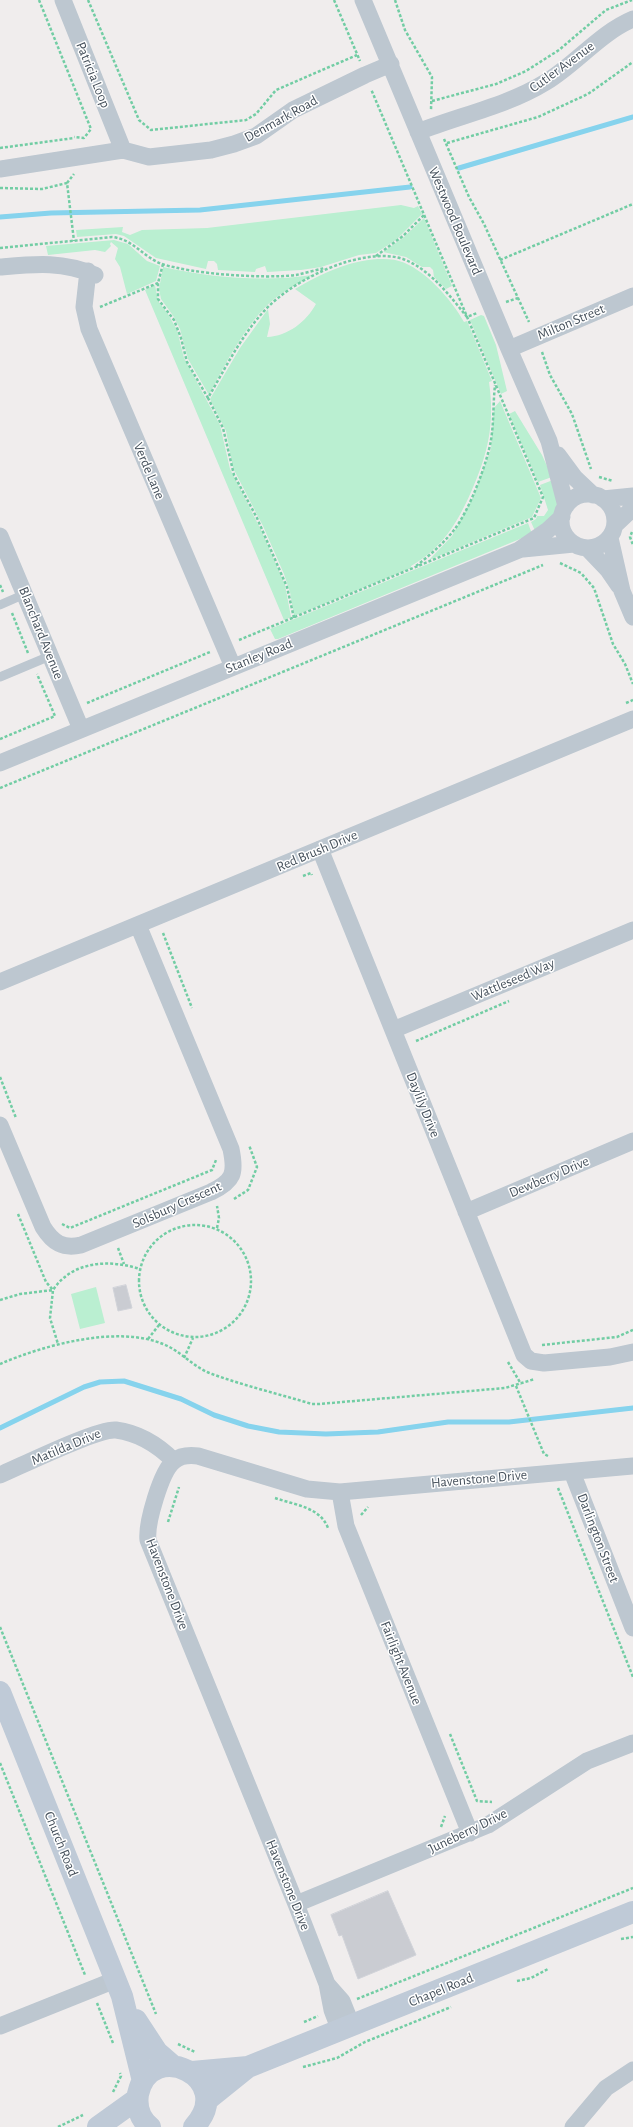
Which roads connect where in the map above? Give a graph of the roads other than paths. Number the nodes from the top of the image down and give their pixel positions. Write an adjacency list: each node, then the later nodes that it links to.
1 (63, 0): 6 (street, Patricia Loop)
2 (363, 0): 4 (street, Westwood Boulevard)
3 (633, 19): 5 (street, Cutler Avenue)
4 (391, 64): 5 (street, Westwood Boulevard); 6 (street, Denmark Road)
5 (418, 132): 10 (street, Westwood Boulevard)
6 (123, 150): 7 (street, Denmark Road)
7 (0, 169)
8 (0, 267): 25 (street, Verde Lane)
9 (633, 296): 10 (street, Milton Street)
10 (509, 349): 11 (street, Westwood Boulevard)
11 (549, 441): 13 (street, Westwood Boulevard); 15 (street, Westwood Boulevard)
12 (633, 496): 13 (street)
13 (598, 497): 15 (street); 16 (street)
14 (633, 508): 16 (street)
15 (564, 512): 18 (street); 19 (street, Stanley Road)
16 (612, 532): 18 (street); 20 (street)
17 (0, 536): 21 (street, Blanchard Avenue)
18 (580, 546): 19 (street, Stanley Road); 20 (street)
19 (519, 550): 25 (street, Stanley Road)
20 (622, 591): 23 (street)
21 (25, 594): 22 (lane); 24 (street, Blanchard Avenue)
22 (0, 605)
23 (633, 616)
24 (50, 656): 26 (lane); 28 (street, Blanchard Avenue)
25 (233, 667): 28 (street, Stanley Road)
26 (0, 677)
27 (633, 719): 30 (street, Red Brush Drive)
28 (81, 730): 29 (street, Stanley Road)
29 (0, 763)
30 (320, 850): 31 (street, Red Brush Drive); 34 (street, Daylily Drive)
31 (138, 925): 33 (street, Red Brush Drive); 35 (street, Solsbury Crescent)
32 (633, 930): 34 (street, Wattleseed Way)
33 (0, 982)
34 (393, 1030): 37 (street, Daylily Drive)
35 (0, 1125)
36 (633, 1142): 37 (street, Dewberry Drive)
37 (466, 1212): 38 (street, Daylily Drive)
38 (633, 1352)
39 (174, 1461): 42 (street, Matilda Drive); 43 (street, Havenstone Drive); 48 (street, Havenstone Drive)
40 (633, 1466): 41 (street, Havenstone Drive)
41 (572, 1472): 43 (street, Havenstone Drive); 44 (street, Darlington Street)
42 (0, 1475)
43 (340, 1492): 47 (street, Fairlight Avenue)
44 (633, 1628)
45 (0, 1692): 50 (main road, Church Road)
46 (633, 1743): 47 (street, Juneberry Drive)
47 (470, 1833): 48 (street, Juneberry Drive)
48 (296, 1904): 52 (street, Havenstone Drive)
49 (633, 1912): 52 (main road, Chapel Road)
50 (119, 1988): 51 (street); 53 (main road, Church Road); 57 (main road, Church Road)
51 (0, 2026)
52 (346, 2028): 55 (main road, Chapel Road)
53 (173, 2055): 54 (main road); 57 (main road)
54 (196, 2063): 55 (main road, Chapel Road); 58 (main road)
55 (248, 2067): 58 (main road, Chapel Road)
56 (633, 2070): 62 (street)
57 (140, 2090): 59 (main road); 60 (main road, Church Road)
58 (207, 2100): 61 (main road)
59 (92, 2120)
60 (145, 2126)
61 (194, 2127)
62 (573, 2127)

